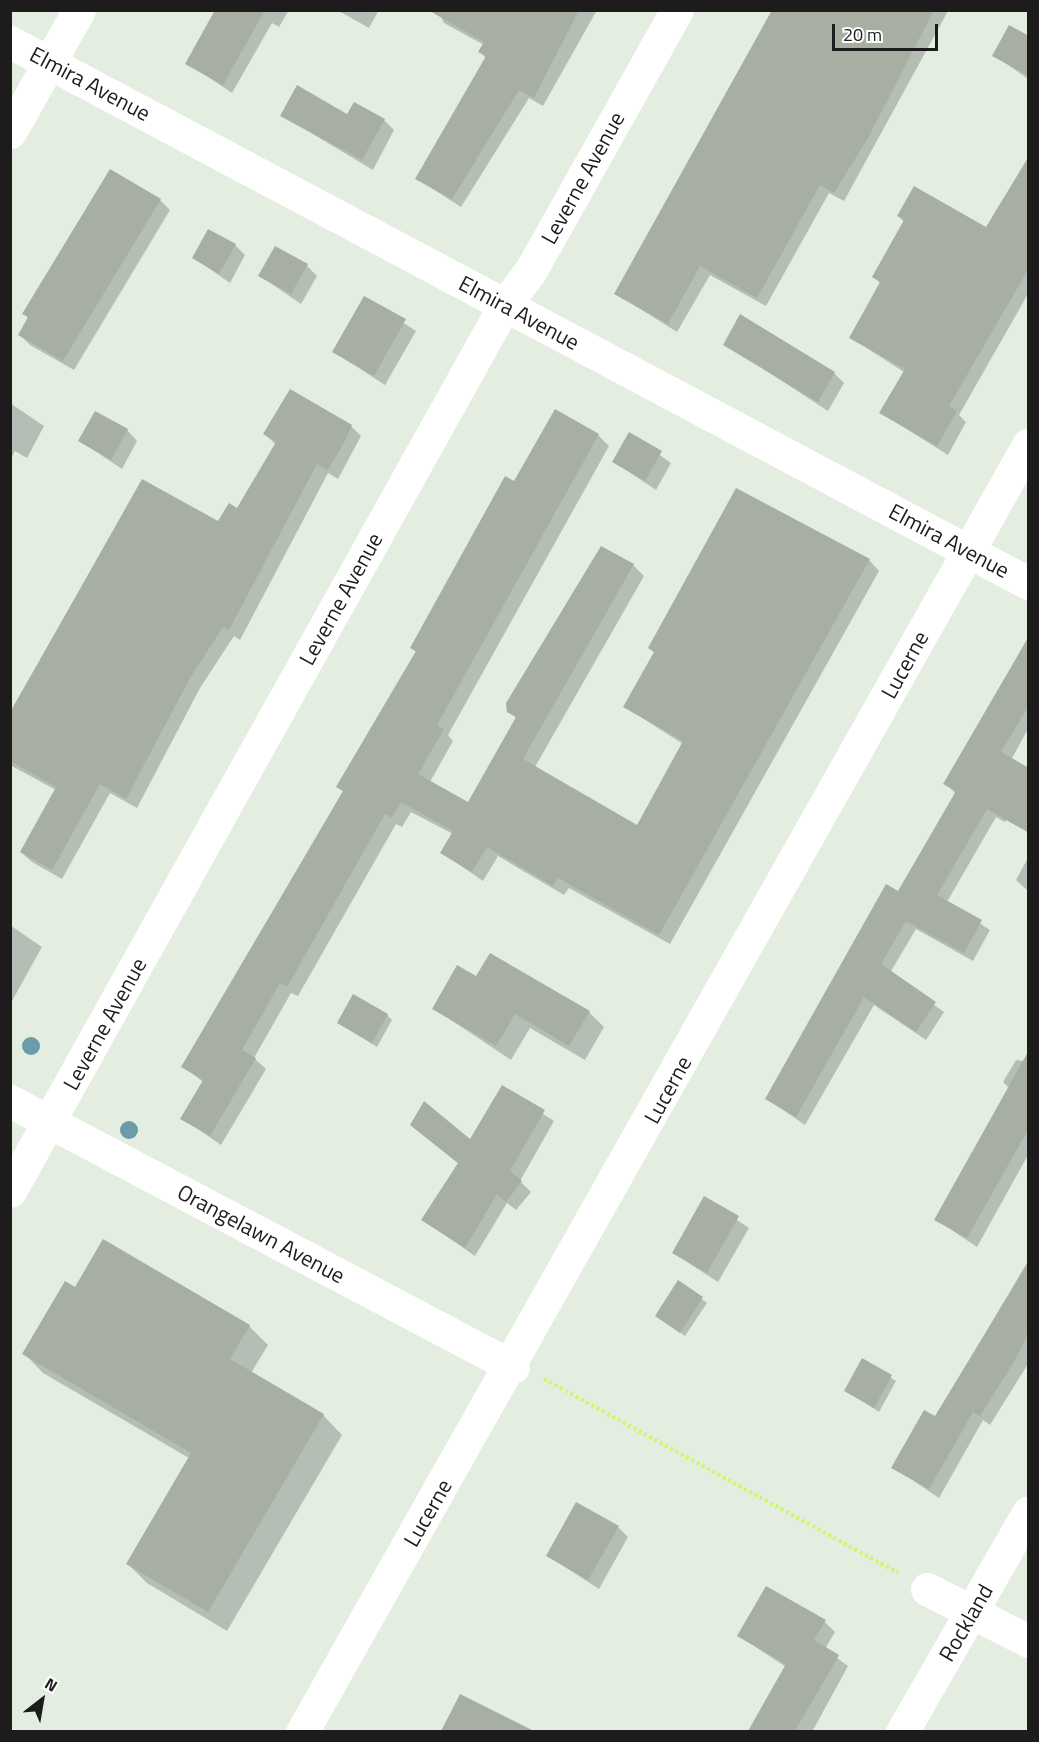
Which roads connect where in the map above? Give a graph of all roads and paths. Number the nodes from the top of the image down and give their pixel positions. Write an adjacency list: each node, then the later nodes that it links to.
1 (79, 10): 4 (street)
2 (677, 10): 6 (street, Leverne Avenue)
3 (10, 42): 4 (street, Elmira Avenue)
4 (51, 63): 5 (street); 6 (street, Elmira Avenue)
5 (10, 132)
6 (504, 306): 8 (street, Elmira Avenue); 11 (street, Leverne Avenue)
7 (1029, 445): 8 (street, Lucerne)
8 (969, 551): 9 (street, Elmira Avenue); 13 (street, Lucerne)
9 (1029, 583)
10 (10, 1101): 11 (street, Orangelawn Avenue)
11 (50, 1123): 12 (street, Leverne Avenue); 13 (street, Orangelawn Avenue)
12 (10, 1191)
13 (513, 1366): 15 (path); 18 (street, Lucerne)
14 (1029, 1513): 16 (street, Rockland)
15 (927, 1589): 16 (street)
16 (973, 1613): 17 (street); 19 (street, Rockland)
17 (1029, 1641)
18 (302, 1731)
19 (902, 1731)

